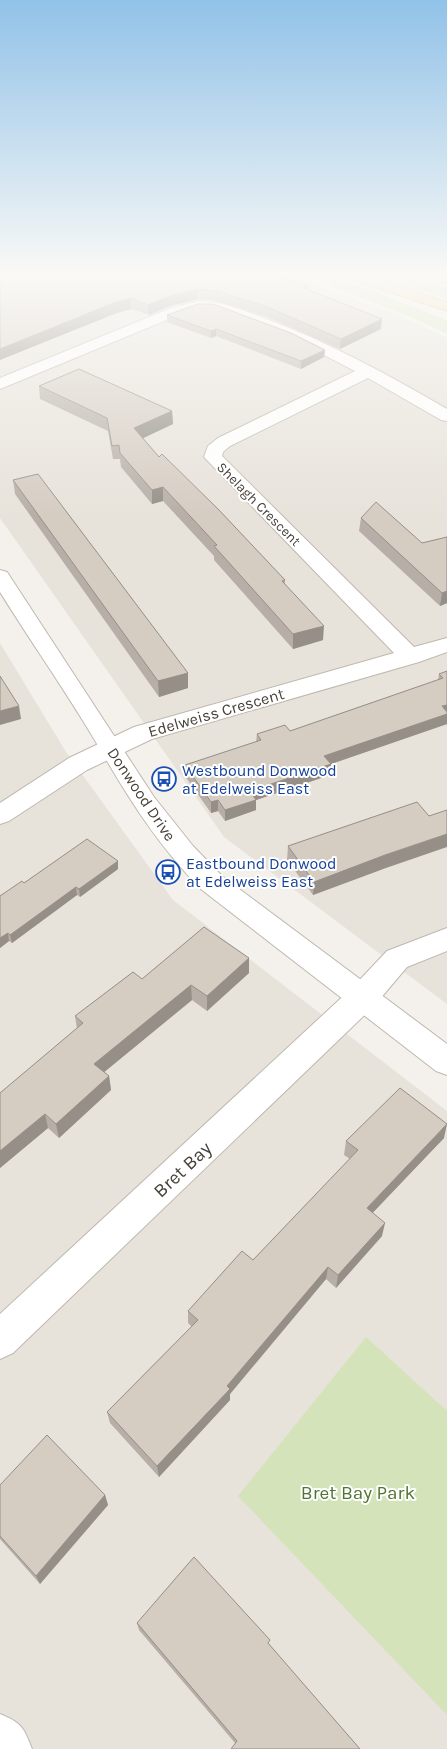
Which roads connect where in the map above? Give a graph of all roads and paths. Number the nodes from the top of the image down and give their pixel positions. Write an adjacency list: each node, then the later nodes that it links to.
1 (71, 355): 4 (street)
2 (334, 355): 3 (street)
3 (368, 371): 5 (street); 8 (street, Shelagh Crescent)
4 (0, 384)
5 (447, 416)
6 (0, 576): 9 (street, Donwood Drive)
7 (447, 645): 8 (street, Edelweiss Crescent)
8 (411, 657): 9 (street, Edelweiss Crescent)
9 (112, 749): 10 (street, Edelweiss Crescent); 12 (street, Donwood Drive)
10 (0, 815)
11 (447, 939): 12 (street, Bret Bay)
12 (363, 998): 13 (street, Donwood Drive); 14 (street, Bret Bay)
13 (447, 1062)
14 (0, 1340)
15 (0, 1737): 16 (street)
16 (9, 1749)

